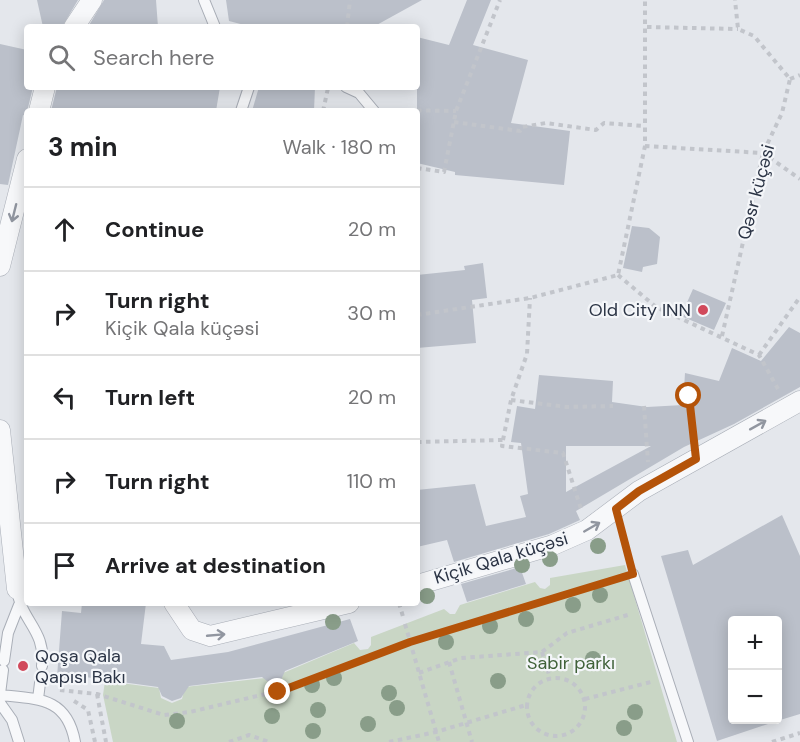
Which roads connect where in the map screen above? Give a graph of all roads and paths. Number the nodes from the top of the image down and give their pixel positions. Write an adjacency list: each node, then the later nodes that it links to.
1 (92, 0): 7 (street)
2 (204, 0): 8 (lane)
3 (350, 0): 9 (path)
4 (500, 0): 23 (path)
5 (645, 0): 10 (path)
6 (735, 0): 11 (path)
7 (76, 24)
8 (213, 24)
9 (347, 24)
10 (647, 27): 11 (path); 25 (path)
11 (738, 29): 13 (path)
12 (800, 75): 13 (path)
13 (790, 79): 27 (path, Qəsr küçəsi)
14 (44, 90): 18 (street)
15 (248, 90): 19 (lane)
16 (328, 90): 20 (path)
17 (352, 90): 21 (lane)
18 (40, 108)
19 (243, 108)
20 (324, 108)
21 (372, 108)
22 (420, 111): 23 (path)
23 (456, 111): 24 (path)
24 (454, 122): 25 (path); 28 (path)
25 (644, 126): 26 (path)
26 (645, 146): 27 (path); 32 (path)
27 (763, 153): 30 (path); 36 (path, Qəsr küçəsi)
28 (420, 168)
29 (24, 171): 31 (street, one-way to 31)
30 (800, 178)
31 (0, 266)
32 (618, 275): 34 (path); 36 (path)
33 (800, 297): 37 (path)
34 (530, 298): 35 (path); 39 (path)
35 (420, 315)
36 (722, 336): 37 (path)
37 (759, 355): 40 (path)
38 (689, 396): 46 (path)
39 (511, 400): 41 (path); 44 (path)
40 (794, 405): 46 (street, Kiçik Qala küçəsi, one-way to 40)
41 (613, 406)
42 (644, 406): 47 (path)
43 (0, 430): 52 (street)
44 (503, 440): 45 (path); 49 (path)
45 (420, 442)
46 (696, 459): 47 (street, Kiçik Qala küçəsi)
47 (650, 485): 48 (street, Kiçik Qala küçəsi)
48 (616, 509): 49 (street, Kiçik Qala küçəsi, one-way to 48); 50 (path)
49 (587, 530): 51 (street, Kiçik Qala küçəsi)
50 (633, 574): 57 (lane); 58 (path)
51 (420, 584)
52 (21, 594): 66 (lane)
53 (26, 606): 64 (lane)
54 (179, 606): 55 (street, one-way to 55)
55 (336, 606)
56 (400, 606): 58 (path)
57 (645, 610): 59 (path); 63 (lane)
58 (410, 642): 61 (path); 65 (path)
59 (542, 652): 60 (path); 62 (path)
60 (449, 662): 61 (path); 71 (path)
61 (419, 673): 72 (path)
62 (550, 678): 68 (path); 70 (path)
63 (667, 678): 68 (path); 84 (lane)
64 (40, 687): 65 (path); 67 (lane)
65 (97, 694): 77 (path)
66 (0, 695): 67 (lane)
67 (38, 699): 76 (lane)
68 (585, 699): 74 (path)
69 (0, 704): 75 (lane)
70 (526, 705): 71 (path); 74 (path)
71 (466, 722): 72 (path); 82 (path)
72 (436, 732): 80 (path); 81 (path)
73 (800, 733): 85 (path)
74 (562, 736): 83 (path)
75 (19, 742)
76 (75, 742)
77 (106, 742)
78 (229, 742): 79 (path)
79 (269, 742)
80 (389, 742)
81 (439, 742)
82 (472, 742)
83 (563, 742)
84 (688, 742)
85 (772, 742)

